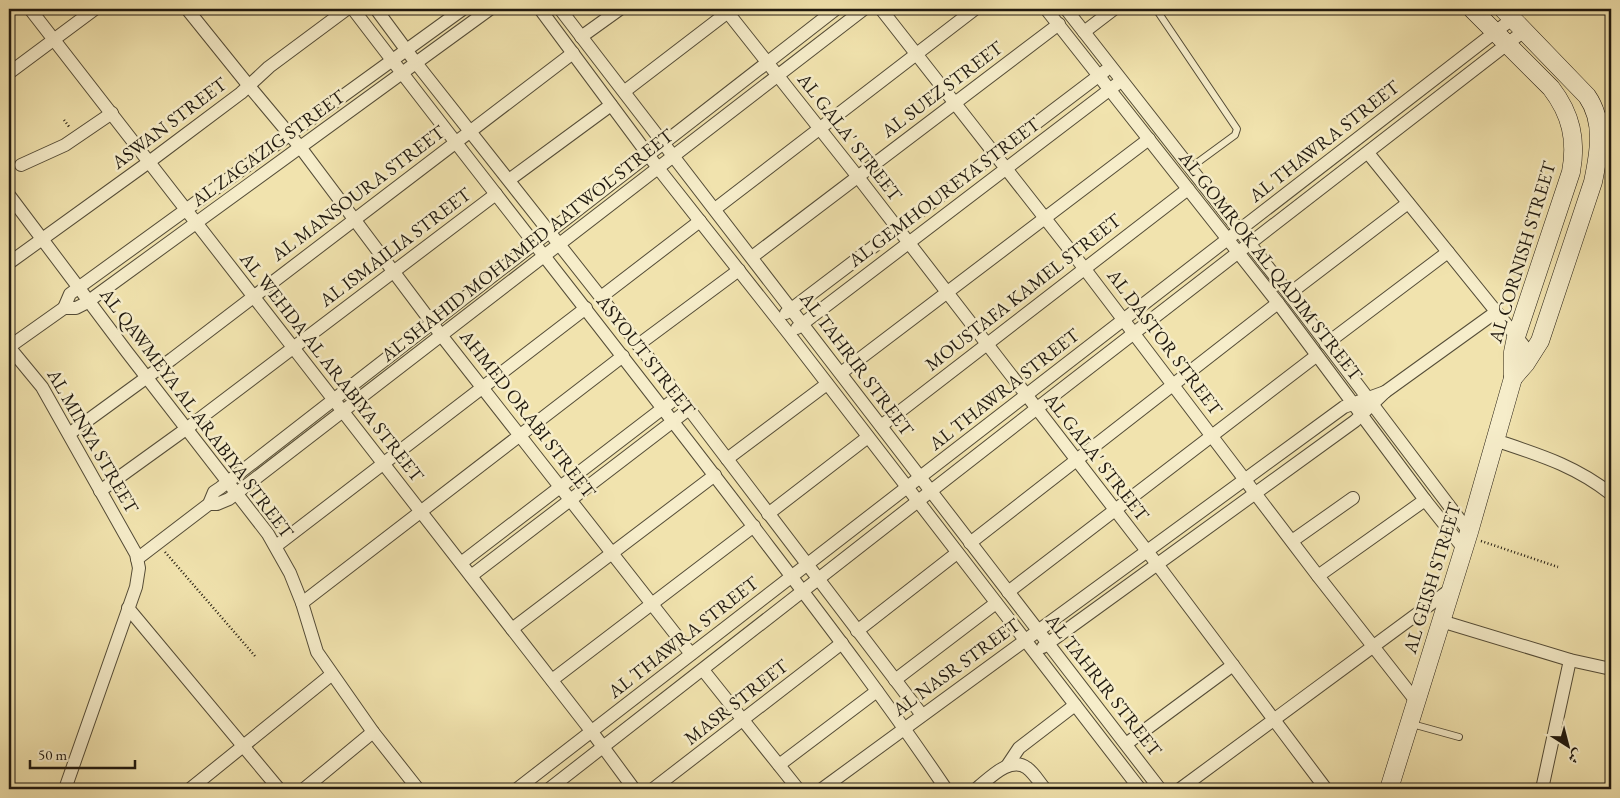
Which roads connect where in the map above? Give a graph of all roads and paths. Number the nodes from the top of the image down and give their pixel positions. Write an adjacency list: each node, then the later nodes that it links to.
1 (30, 9): 27 (street, AL WEHDA AL ARABIYA STREET)
2 (95, 9): 27 (street)
3 (187, 9): 40 (street, AHMED ORABI STREET)
4 (347, 9): 40 (street, ASWAN STREET)
5 (353, 9): 31 (street, ASYOUT STREET)
6 (376, 9): 28 (street, ASYOUT STREET)
7 (463, 9): 28 (street, AL ZAGAZIG STREET)
8 (490, 9): 32 (street, AL ZAGAZIG STREET)
9 (540, 9): 29 (street, AL TAHRIR STREET)
10 (560, 9): 25 (street, AL TAHRIR STREET)
11 (620, 9): 25 (street)
12 (836, 9): 33 (street, AL SHAHID MOHAMED AATWOL STREET)
13 (864, 9): 38 (street, AL SHAHID MOHAMED AATWOL STREET)
14 (881, 9): 30 (street, AL DASTOR STREET)
15 (975, 9): 30 (street)
16 (1046, 9): 23 (street, AL GOMROK AL QADIM STREET)
17 (1066, 9): 24 (street, AL GOMROK AL QADIM STREET)
18 (1114, 9): 24 (street)
19 (1156, 9): 62 (lane)
20 (1472, 9): 26 (main road, AL CORNISH STREET)
21 (728, 10): 33 (street, AL GALA' STREET); 42 (street)
22 (1513, 20): 26 (street, AL THAWRA STREET); 45 (main road, AL CORNISH STREET)
23 (1059, 24): 37 (street, AL GOMROK AL QADIM STREET); 43 (street, AL SUEZ STREET)
24 (1084, 32): 34 (street, AL GOMROK AL QADIM STREET)
25 (581, 37): 42 (street, AL TAHRIR STREET)
26 (1501, 38): 55 (street, AL THAWRA STREET); 77 (street, AL THAWRA STREET); 111 (main road, AL CORNISH STREET)
27 (55, 39): 35 (street); 46 (street, AL WEHDA AL ARABIYA STREET)
28 (407, 50): 31 (street, AL ZAGAZIG STREET); 32 (street, ASYOUT STREET)
29 (573, 53): 44 (street, AL TAHRIR STREET); 48 (street, AL MANSOURA STREET)
30 (916, 54): 43 (street, AL DASTOR STREET); 47 (street)
31 (392, 60): 36 (street, ASYOUT STREET); 50 (street, AL ZAGAZIG STREET)
32 (416, 63): 36 (street, AL ZAGAZIG STREET); 48 (street, ASYOUT STREET)
33 (767, 63): 38 (street, AL GALA' STREET); 53 (street, AL SHAHID MOHAMED AATWOL STREET)
34 (1111, 67): 37 (street, AL GEMHOUREYA STREET); 39 (street, AL GOMROK AL QADIM STREET)
35 (9, 73)
36 (402, 73): 52 (street, ASYOUT STREET); 54 (street, AL ZAGAZIG STREET)
37 (1100, 75): 41 (street, AL GOMROK AL QADIM STREET); 57 (street, AL GEMHOUREYA STREET)
38 (777, 76): 47 (street, AL GALA' STREET); 58 (street, AL SHAHID MOHAMED AATWOL STREET)
39 (1122, 80): 41 (street, AL GEMHOUREYA STREET); 62 (street, AL GOMROK AL QADIM STREET)
40 (249, 86): 50 (street, AHMED ORABI STREET); 59 (street, ASWAN STREET)
41 (1110, 89): 51 (street, AL GOMROK AL QADIM STREET); 63 (street, AL GEMHOUREYA STREET)
42 (625, 91): 53 (street, AL TAHRIR STREET)
43 (954, 103): 57 (street, AL DASTOR STREET); 64 (street, AL SUEZ STREET)
44 (611, 105): 56 (street, AL TAHRIR STREET); 65 (street)
45 (1596, 111): 49 (street, AL CORNISH STREET); 119 (main road, AL CORNISH STREET)
46 (112, 113): 59 (street, AL WEHDA AL ARABIYA STREET); 60 (street)
47 (820, 128): 64 (street, AL GALA' STREET); 70 (street)
48 (470, 131): 52 (street, AL MANSOURA STREET); 65 (street, ASYOUT STREET)
49 (1611, 131)
50 (289, 135): 54 (street, AHMED ORABI STREET); 71 (street, AL ZAGAZIG STREET)
51 (1149, 139): 66 (street, AL GOMROK AL QADIM STREET); 72 (street)
52 (456, 142): 67 (street, ASYOUT STREET); 73 (street, AL MANSOURA STREET)
53 (664, 143): 56 (street, AL SHAHID MOHAMED AATWOL STREET); 58 (street, AL TAHRIR STREET)
54 (300, 148): 73 (street, AHMED ORABI STREET); 75 (street, AL ZAGAZIG STREET)
55 (1368, 153): 69 (street); 84 (street, AL THAWRA STREET)
56 (648, 154): 61 (street, AL TAHRIR STREET); 78 (street, AL SHAHID MOHAMED AATWOL STREET)
57 (995, 155): 63 (street, AL DASTOR STREET); 76 (street, AL GEMHOUREYA STREET)
58 (674, 156): 61 (street, AL SHAHID MOHAMED AATWOL STREET); 70 (street, AL TAHRIR STREET)
59 (149, 162): 71 (street, AL WEHDA AL ARABIYA STREET); 79 (street, ASWAN STREET)
60 (21, 165)
61 (658, 168): 74 (street, AL TAHRIR STREET); 83 (street, AL SHAHID MOHAMED AATWOL STREET)
62 (1190, 168): 77 (street, AL GOMROK AL QADIM STREET)
63 (1006, 169): 72 (street, AL DASTOR STREET); 82 (street, AL GEMHOUREYA STREET)
64 (858, 176): 76 (street, AL GALA' STREET); 88 (street, AL SUEZ STREET)
65 (509, 180): 78 (street, ASYOUT STREET)
66 (1188, 189): 80 (street, AL GOMROK AL QADIM STREET); 90 (street, MOUSTAFA KAMEL STREET)
67 (496, 194): 81 (street, ASYOUT STREET); 92 (street, AL ISMAILIA STREET)
68 (10, 199): 79 (street, AL QAWMEYA AL ARABIYA STREET)
69 (1408, 203): 85 (street); 95 (street)
70 (715, 209): 88 (street, AL TAHRIR STREET)
71 (186, 210): 75 (street, AL WEHDA AL ARABIYA STREET); 93 (street, AL ZAGAZIG STREET)
72 (1045, 218): 90 (street, AL DASTOR STREET); 94 (street)
73 (355, 220): 92 (street, AHMED ORABI STREET); 96 (street, AL MANSOURA STREET)
74 (700, 221): 91 (street, AL TAHRIR STREET); 97 (street)
75 (196, 223): 96 (street, AL WEHDA AL ARABIYA STREET); 98 (street, AL ZAGAZIG STREET)
76 (898, 228): 82 (street, AL GALA' STREET); 102 (street, AL GEMHOUREYA STREET)
77 (1239, 230): 80 (street, AL THAWRA STREET); 84 (street, AL GOMROK AL QADIM STREET)
78 (550, 231): 81 (street, AL SHAHID MOHAMED AATWOL STREET); 83 (street, ASYOUT STREET)
79 (42, 239): 89 (street, ASWAN STREET); 93 (street, AL QAWMEYA AL ARABIYA STREET)
80 (1228, 239): 86 (street, AL GOMROK AL QADIM STREET); 105 (street, AL THAWRA STREET)
81 (535, 243): 87 (street, ASYOUT STREET); 106 (street, AL SHAHID MOHAMED AATWOL STREET)
82 (909, 243): 94 (street, AL GALA' STREET); 107 (street, AL GEMHOUREYA STREET)
83 (559, 244): 87 (street, AL SHAHID MOHAMED AATWOL STREET); 97 (street, ASYOUT STREET)
84 (1250, 244): 86 (street, AL THAWRA STREET); 95 (street, AL GOMROK AL QADIM STREET)
85 (1448, 252): 103 (street); 113 (street)
86 (1238, 253): 99 (street, AL GOMROK AL QADIM STREET); 108 (street, AL THAWRA STREET)
87 (544, 255): 101 (street, ASYOUT STREET); 110 (street, AL SHAHID MOHAMED AATWOL STREET)
88 (752, 257): 102 (street, AL TAHRIR STREET)
89 (9, 263)
90 (1084, 268): 105 (street, AL DASTOR STREET); 112 (street, MOUSTAFA KAMEL STREET)
91 (739, 270): 104 (street, AL TAHRIR STREET); 114 (street)
92 (393, 271): 106 (street, AHMED ORABI STREET); 116 (street, AL ISMAILIA STREET)
93 (78, 288): 98 (street, AL QAWMEYA AL ARABIYA STREET); 100 (street, AL ZAGAZIG STREET)
94 (947, 292): 112 (street, AL GALA' STREET); 120 (street)
95 (1289, 294): 113 (street, AL GOMROK AL QADIM STREET)
96 (253, 297): 116 (street, AL WEHDA AL ARABIYA STREET); 121 (street, AL MANSOURA STREET)
97 (601, 297): 114 (street, ASYOUT STREET)
98 (88, 301): 100 (street, AL ZAGAZIG STREET); 121 (street, AL QAWMEYA AL ARABIYA STREET)
99 (1278, 303): 118 (street, AL GOMROK AL QADIM STREET); 124 (street)
100 (64, 308): 115 (street, AL ZAGAZIG STREET)
101 (586, 308): 117 (street, ASYOUT STREET); 125 (street)
102 (792, 309): 104 (street, AL GEMHOUREYA STREET); 107 (street, AL TAHRIR STREET)
103 (1496, 312): 111 (street); 129 (street, AL NASR STREET)
104 (778, 320): 109 (street, AL TAHRIR STREET)
105 (1124, 320): 108 (street, AL DASTOR STREET); 127 (street, AL THAWRA STREET)
106 (432, 323): 110 (street, AHMED ORABI STREET); 128 (street, AL SHAHID MOHAMED AATWOL STREET)
107 (803, 324): 109 (street, AL GEMHOUREYA STREET); 120 (street, AL TAHRIR STREET)
108 (1135, 333): 124 (street, AL DASTOR STREET); 133 (street, AL THAWRA STREET)
109 (789, 334): 123 (street, AL TAHRIR STREET)
110 (441, 335): 125 (street, AHMED ORABI STREET); 134 (street, AL SHAHID MOHAMED AATWOL STREET)
111 (1516, 337): 119 (street); 122 (main road, AL CORNISH STREET)
112 (986, 344): 127 (street, AL GALA' STREET); 137 (street, MOUSTAFA KAMEL STREET)
113 (1326, 344): 129 (street, AL GOMROK AL QADIM STREET)
114 (638, 345): 126 (street, ASYOUT STREET)
115 (9, 347): 139 (street, AL MINYA STREET)
116 (292, 348): 128 (street, AL WEHDA AL ARABIYA STREET); 138 (street, AL ISMAILIA STREET)
117 (623, 356): 131 (street, ASYOUT STREET); 140 (street)
118 (1316, 356): 130 (street, AL GOMROK AL QADIM STREET); 141 (street)
119 (1532, 356): 122 (main road, AL CORNISH STREET)
120 (841, 373): 137 (street, AL TAHRIR STREET)
121 (147, 378): 138 (street, AL QAWMEYA AL ARABIYA STREET); 139 (street, AL MANSOURA STREET)
122 (1513, 378): 143 (main road, AL GEISH STREET)
123 (827, 384): 142 (street, AL TAHRIR STREET); 144 (street)
124 (1174, 384): 141 (street, AL DASTOR STREET); 145 (street)
125 (482, 387): 140 (street, AHMED ORABI STREET); 146 (street)
126 (678, 396): 131 (street); 132 (street, ASYOUT STREET)
127 (1026, 396): 133 (street, AL GALA' STREET); 148 (street, AL THAWRA STREET)
128 (334, 399): 134 (street, AL WEHDA AL ARABIYA STREET); 150 (street, AL SHAHID MOHAMED AATWOL STREET)
129 (1370, 401): 130 (street, AL NASR STREET); 135 (street, AL NASR STREET); 167 (street, AL GOMROK AL QADIM STREET)
130 (1353, 403): 135 (street, AL GOMROK AL QADIM STREET); 149 (street, AL NASR STREET)
131 (664, 408): 136 (street, ASYOUT STREET); 151 (street)
132 (689, 409): 136 (street); 144 (street, ASYOUT STREET)
133 (1036, 409): 145 (street, AL GALA' STREET); 154 (street, AL THAWRA STREET)
134 (343, 411): 146 (street, AL WEHDA AL ARABIYA STREET); 155 (street, AL SHAHID MOHAMED AATWOL STREET)
135 (1362, 415): 156 (street, AL NASR STREET); 160 (street, AL GOMROK AL QADIM STREET)
136 (674, 421): 147 (street, ASYOUT STREET); 159 (street)
137 (881, 426): 148 (street, AL TAHRIR STREET)
138 (186, 428): 150 (street, AL QAWMEYA AL ARABIYA STREET); 153 (street, AL ISMAILIA STREET)
139 (69, 434): 153 (street, AL MINYA STREET)
140 (520, 435): 151 (street, AHMED ORABI STREET); 164 (street)
141 (1212, 436): 149 (street, AL DASTOR STREET); 163 (street)
142 (868, 437): 152 (street, AL TAHRIR STREET); 165 (street)
143 (1495, 440): 157 (street); 167 (main road, AL GEISH STREET)
144 (727, 459): 165 (street, ASYOUT STREET)
145 (1076, 460): 163 (street, AL GALA' STREET); 169 (street)
146 (383, 463): 164 (street, AL WEHDA AL ARABIYA STREET); 171 (street)
147 (716, 475): 166 (street, ASYOUT STREET); 173 (street)
148 (920, 478): 152 (street, AL THAWRA STREET); 154 (street, AL TAHRIR STREET)
149 (1245, 480): 156 (street, AL DASTOR STREET); 172 (street, AL NASR STREET)
150 (228, 482): 155 (street, AL QAWMEYA AL ARABIYA STREET); 162 (street, AL SHAHID MOHAMED AATWOL STREET)
151 (561, 486): 159 (street, AHMED ORABI STREET); 176 (street)
152 (907, 488): 161 (street, AL TAHRIR STREET); 178 (street, AL THAWRA STREET)
153 (100, 491): 175 (street, AL MINYA STREET)
154 (930, 491): 161 (street, AL THAWRA STREET); 169 (street, AL TAHRIR STREET)
155 (236, 493): 162 (street, AL SHAHID MOHAMED AATWOL STREET); 171 (street, AL QAWMEYA AL ARABIYA STREET)
156 (1255, 493): 168 (street, AL DASTOR STREET); 177 (street, AL NASR STREET)
157 (1611, 494)
158 (1354, 498): 168 (street)
159 (572, 500): 173 (street, AHMED ORABI STREET); 180 (street)
160 (1425, 500): 167 (street, AL GOMROK AL QADIM STREET); 182 (street)
161 (917, 502): 174 (street, AL TAHRIR STREET); 183 (street, AL THAWRA STREET)
162 (209, 504): 170 (street, AL SHAHID MOHAMED AATWOL STREET)
163 (1115, 510): 172 (street, AL GALA' STREET); 186 (street)
164 (421, 511): 176 (street, AL WEHDA AL ARABIYA STREET); 187 (street)
165 (768, 514): 178 (street, ASYOUT STREET)
166 (754, 526): 181 (street, ASYOUT STREET); 189 (street)
167 (1467, 539): 179 (path); 184 (main road, AL GEISH STREET)
168 (1292, 541): 182 (street, AL DASTOR STREET)
169 (970, 543): 186 (street, AL TAHRIR STREET)
170 (158, 544): 175 (street, AL SHAHID MOHAMED AATWOL STREET); 201 (path)
171 (276, 546): 187 (street, AL QAWMEYA AL ARABIYA STREET)
172 (1147, 552): 177 (street, AL GALA' STREET); 193 (street, AL NASR STREET)
173 (613, 553): 189 (street, AHMED ORABI STREET); 192 (street)
174 (957, 553): 188 (street, AL TAHRIR STREET); 194 (street)
175 (137, 559): 190 (street)
176 (461, 563): 180 (street, AL WEHDA AL ARABIYA STREET)
177 (1157, 564): 197 (street, AL NASR STREET); 203 (street, AL GALA' STREET)
178 (806, 565): 181 (street, AL THAWRA STREET); 183 (street, ASYOUT STREET)
179 (1558, 567)
180 (471, 576): 192 (street, AL WEHDA AL ARABIYA STREET)
181 (792, 576): 185 (street, ASYOUT STREET); 200 (street, AL THAWRA STREET)
182 (1318, 576): 198 (street, AL DASTOR STREET)
183 (817, 580): 185 (street, AL THAWRA STREET); 194 (street, ASYOUT STREET)
184 (1452, 589): 191 (main road, AL GEISH STREET); 198 (street)
185 (803, 591): 196 (street, ASYOUT STREET); 205 (street, AL THAWRA STREET)
186 (1008, 592): 193 (street, AL TAHRIR STREET)
187 (302, 603): 206 (street, AL QAWMEYA AL ARABIYA STREET)
188 (996, 603): 195 (street, AL TAHRIR STREET); 208 (street)
189 (652, 604): 200 (street, AHMED ORABI STREET); 207 (street)
190 (128, 608): 221 (street); 227 (street)
191 (1441, 621): 202 (street); 210 (main road, AL GEISH STREET)
192 (512, 629): 207 (street, AL WEHDA AL ARABIYA STREET)
193 (1038, 630): 195 (street, AL NASR STREET); 197 (street, AL TAHRIR STREET)
194 (857, 631): 208 (street, ASYOUT STREET)
195 (1025, 640): 199 (street, AL TAHRIR STREET); 212 (street, AL NASR STREET)
196 (842, 643): 209 (street, ASYOUT STREET); 213 (street, MASR STREET)
197 (1048, 643): 199 (street, AL NASR STREET); 220 (street, AL TAHRIR STREET)
198 (1374, 647): 210 (street, AL DASTOR STREET); 214 (street)
199 (1035, 653): 211 (street, AL TAHRIR STREET)
200 (691, 654): 218 (street, AL THAWRA STREET)
201 (256, 656)
202 (1570, 660): 204 (street); 244 (street)
203 (1233, 665): 214 (street, AL GALA' STREET); 220 (street)
204 (1611, 669)
205 (704, 670): 213 (street); 222 (street, AL THAWRA STREET)
206 (331, 675): 217 (street, AL QAWMEYA AL ARABIYA STREET); 221 (street)
207 (552, 680): 218 (street, AL WEHDA AL ARABIYA STREET)
208 (895, 680): 212 (street, ASYOUT STREET)
209 (877, 691): 216 (street, ASYOUT STREET); 223 (street)
210 (1416, 700): 215 (main road, AL GEISH STREET)
211 (1075, 705): 224 (street); 240 (street, AL TAHRIR STREET)
212 (922, 715): 216 (street, AL NASR STREET)
213 (743, 720): 223 (street); 234 (street, MASR STREET)
214 (1274, 720): 226 (street, AL GALA' STREET); 242 (street)
215 (1409, 723): 219 (lane); 243 (main road, AL GEISH STREET)
216 (905, 729): 236 (street, AL NASR STREET); 237 (street, ASYOUT STREET)
217 (373, 732): 225 (street, AL QAWMEYA AL ARABIYA STREET); 230 (street)
218 (592, 732): 222 (street, AL WEHDA AL ARABIYA STREET); 231 (street, AL THAWRA STREET)
219 (1459, 737)
220 (1126, 744): 241 (street, AL TAHRIR STREET)
221 (244, 746): 228 (street); 229 (street)
222 (604, 747): 232 (street, AL THAWRA STREET); 233 (street, AL WEHDA AL ARABIYA STREET)
223 (779, 765): 235 (street)
224 (1008, 766): 238 (street); 239 (street)
225 (411, 787)
226 (1324, 788)
227 (65, 789)
228 (190, 789)
229 (279, 789)
230 (304, 789)
231 (517, 789)
232 (549, 789)
233 (634, 789)
234 (653, 789)
235 (798, 789)
236 (822, 789)
237 (946, 789)
238 (976, 789)
239 (1045, 789)
240 (1140, 789)
241 (1160, 789)
242 (1180, 789)
243 (1389, 789)
244 (1542, 789)

